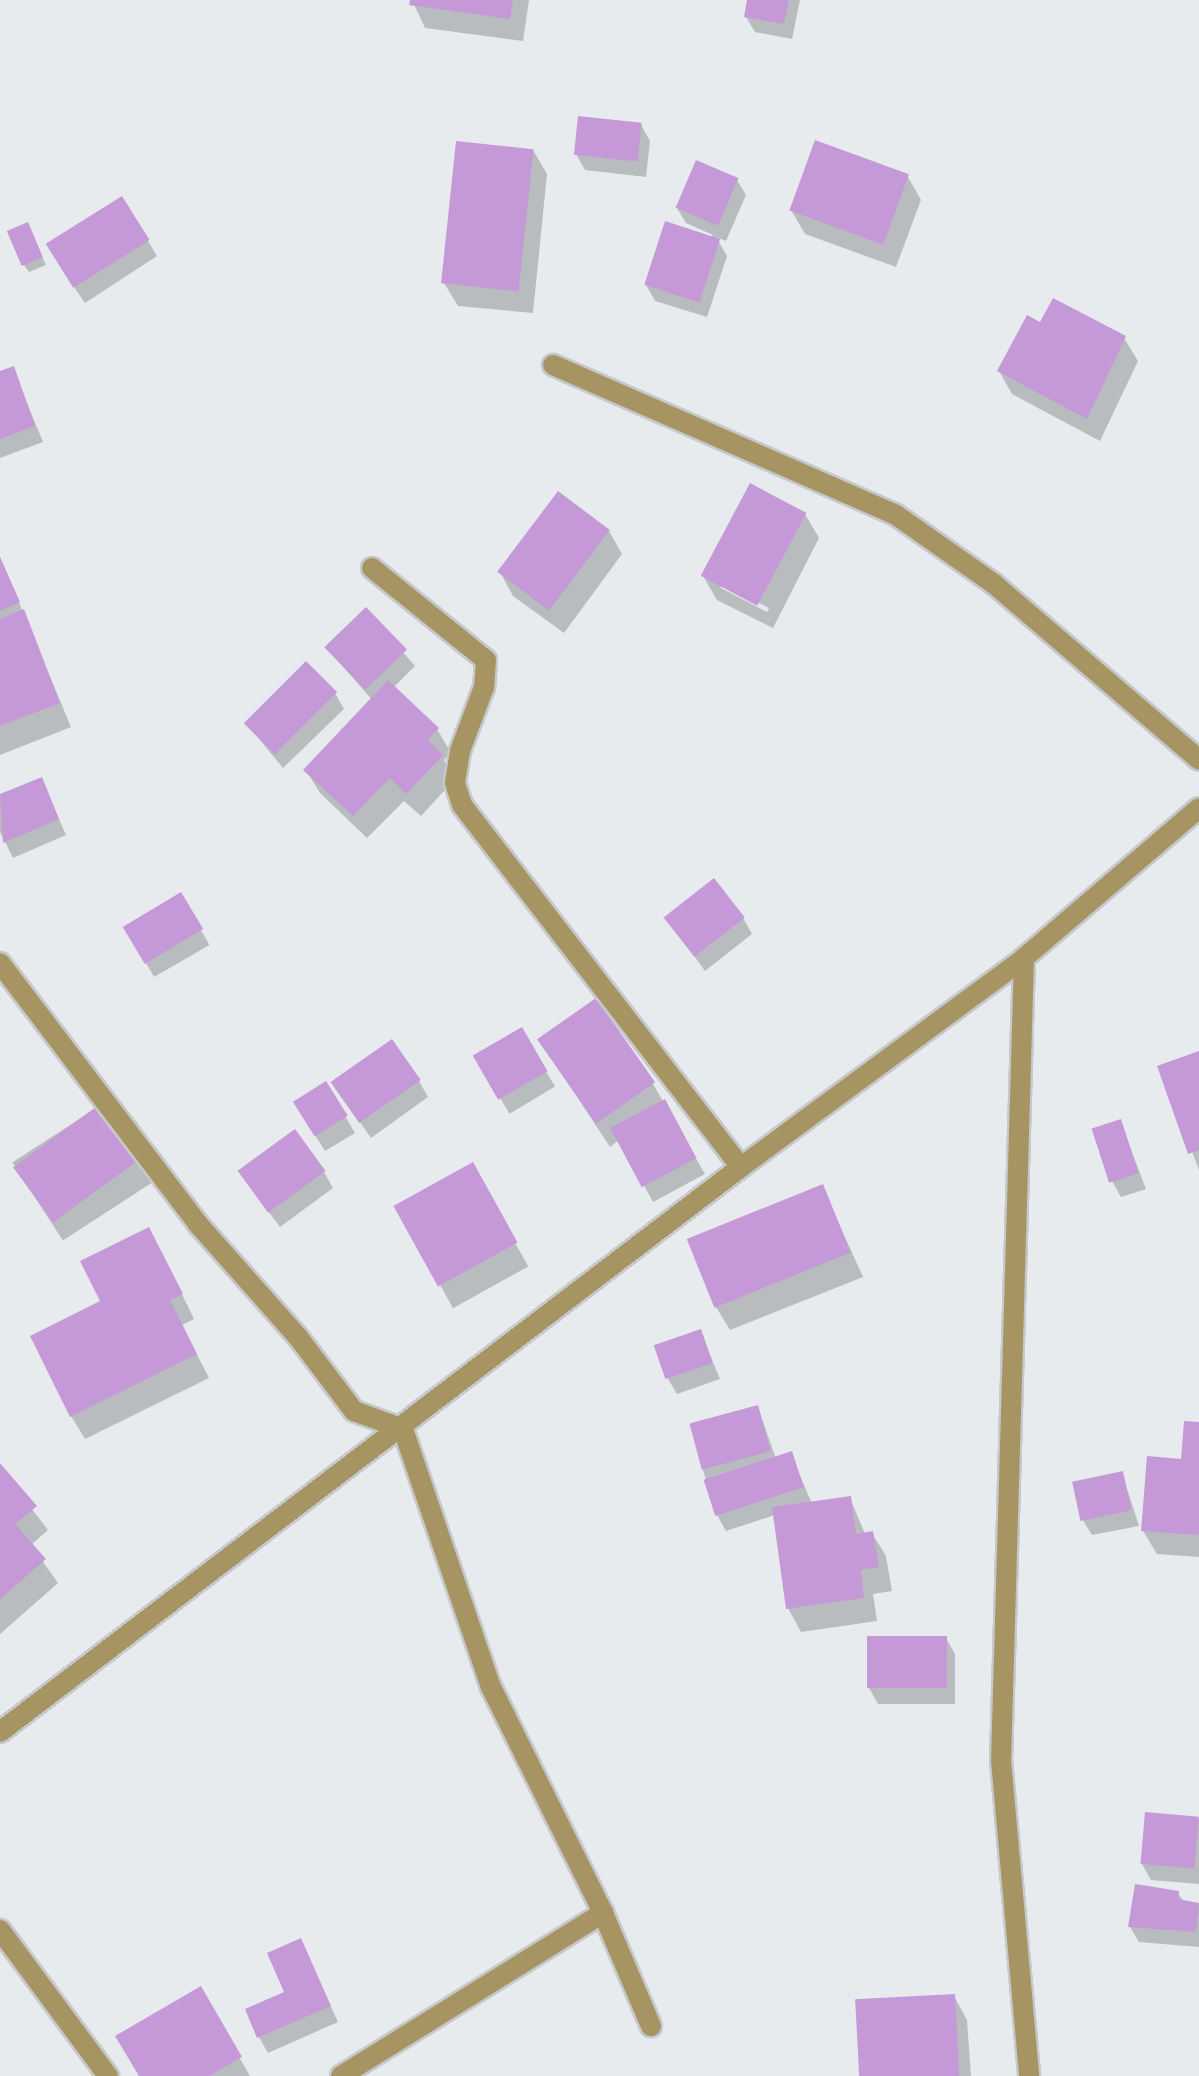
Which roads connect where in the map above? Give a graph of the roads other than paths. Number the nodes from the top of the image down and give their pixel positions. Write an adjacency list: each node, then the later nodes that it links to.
1 (553, 365): 3 (street)
2 (372, 568): 7 (street)
3 (1199, 760)
4 (1199, 808): 5 (street)
5 (1024, 958): 7 (street); 15 (street)
6 (0, 963): 8 (street)
7 (741, 1167): 8 (street)
8 (403, 1429): 9 (street); 10 (street)
9 (2, 1726)
10 (603, 1913): 12 (street); 14 (street)
11 (0, 1930): 13 (street)
12 (651, 2026)
13 (108, 2076)
14 (342, 2076)
15 (1029, 2076)

